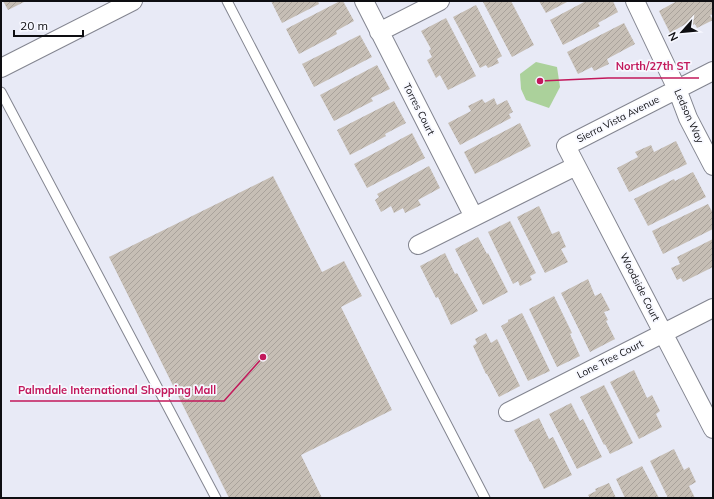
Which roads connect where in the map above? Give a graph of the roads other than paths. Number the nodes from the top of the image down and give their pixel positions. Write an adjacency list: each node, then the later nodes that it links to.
1 (133, 1): 7 (street)
2 (227, 1): 21 (lane)
3 (364, 1): 6 (street, Torres Court)
4 (440, 1): 6 (street)
5 (635, 1): 9 (street, Ledson Way)
6 (379, 32): 14 (street, Torres Court)
7 (1, 68)
8 (713, 71): 9 (street, Sierra Vista Avenue)
9 (678, 89): 11 (street, Sierra Vista Avenue); 13 (street, Ledson Way)
10 (1, 92): 20 (lane)
11 (566, 146): 12 (street, Woodside Court)
12 (576, 166): 14 (street); 17 (street, Woodside Court)
13 (713, 166)
14 (474, 217): 15 (street)
15 (418, 245)
16 (713, 308): 17 (street, Lone Tree Court)
17 (663, 333): 18 (street, Lone Tree Court); 19 (street, Woodside Court)
18 (508, 412)
19 (713, 429)
20 (216, 498)
21 (485, 498)

